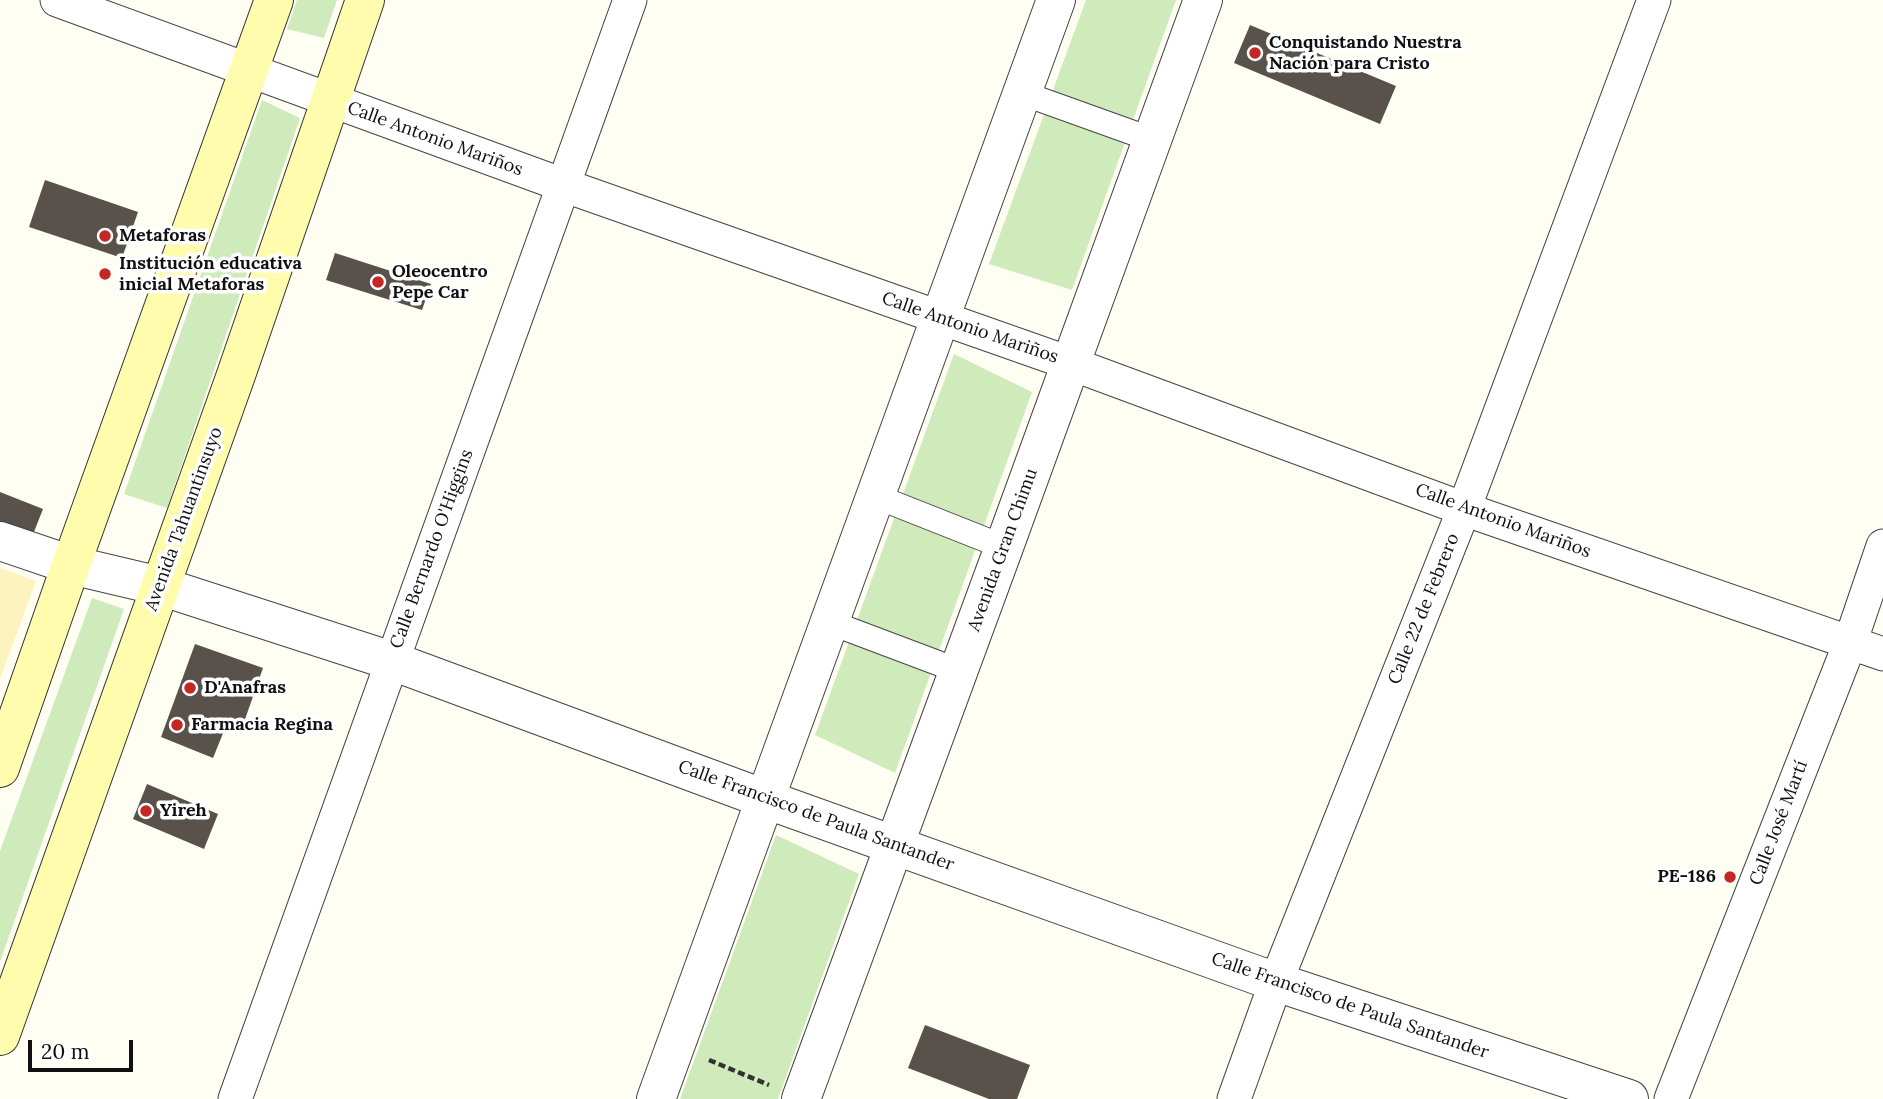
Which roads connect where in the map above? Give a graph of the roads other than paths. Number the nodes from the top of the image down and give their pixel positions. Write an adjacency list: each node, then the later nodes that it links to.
1 (57, 0): 8 (street, Calle Antonio Mariños)
2 (274, 0): 8 (main road)
3 (365, 0): 10 (main road, Avenida Tahuantinsuyo)
4 (630, 0): 12 (street, Calle Bernardo O'Higgins)
5 (1056, 0): 9 (street)
6 (1203, 0): 11 (street, Avenida Gran Chimu)
7 (1654, 0): 16 (street, Calle 22 de Febrero)
8 (249, 72): 10 (street, Calle Antonio Mariños); 20 (main road)
9 (1022, 93): 11 (street); 13 (street)
10 (330, 100): 12 (street, Calle Antonio Mariños); 21 (main road, Avenida Tahuantinsuyo)
11 (1153, 140): 14 (street, Avenida Gran Chimu)
12 (563, 185): 13 (street, Calle Antonio Mariños); 25 (street, Calle Bernardo O'Higgins)
13 (940, 317): 14 (street, Calle Antonio Mariños); 15 (street)
14 (1072, 364): 16 (street, Calle Antonio Mariños); 19 (street, Avenida Gran Chimu)
15 (875, 496): 19 (street); 22 (street)
16 (1464, 509): 23 (street, Calle Antonio Mariños); 30 (street, Calle 22 de Febrero)
17 (0, 541): 20 (street, Calle Francisco de Paula Santander)
18 (1883, 546): 23 (street, Calle José Martí)
19 (1004, 547): 26 (street, Avenida Gran Chimu)
20 (71, 565): 21 (street, Calle Francisco de Paula Santander); 27 (main road)
21 (160, 586): 25 (street, Calle Francisco de Paula Santander); 31 (main road, Avenida Tahuantinsuyo)
22 (830, 621): 26 (street); 28 (street)
23 (1850, 643): 24 (street, Calle Antonio Mariños); 37 (street, Calle José Martí)
24 (1883, 654)
25 (392, 661): 28 (street, Calle Francisco de Paula Santander); 33 (street, Calle Bernardo O'Higgins)
26 (959, 671): 29 (street, Avenida Gran Chimu)
27 (0, 768)
28 (765, 799): 29 (street, Calle Francisco de Paula Santander); 34 (street)
29 (895, 844): 30 (street, Calle Francisco de Paula Santander); 32 (street, Avenida Gran Chimu)
30 (1276, 982): 35 (street, Calle 22 de Febrero); 36 (street, Calle Francisco de Paula Santander)
31 (0, 1036)
32 (801, 1098)
33 (235, 1099)
34 (656, 1099)
35 (1234, 1099)
36 (1629, 1099)
37 (1671, 1099)

